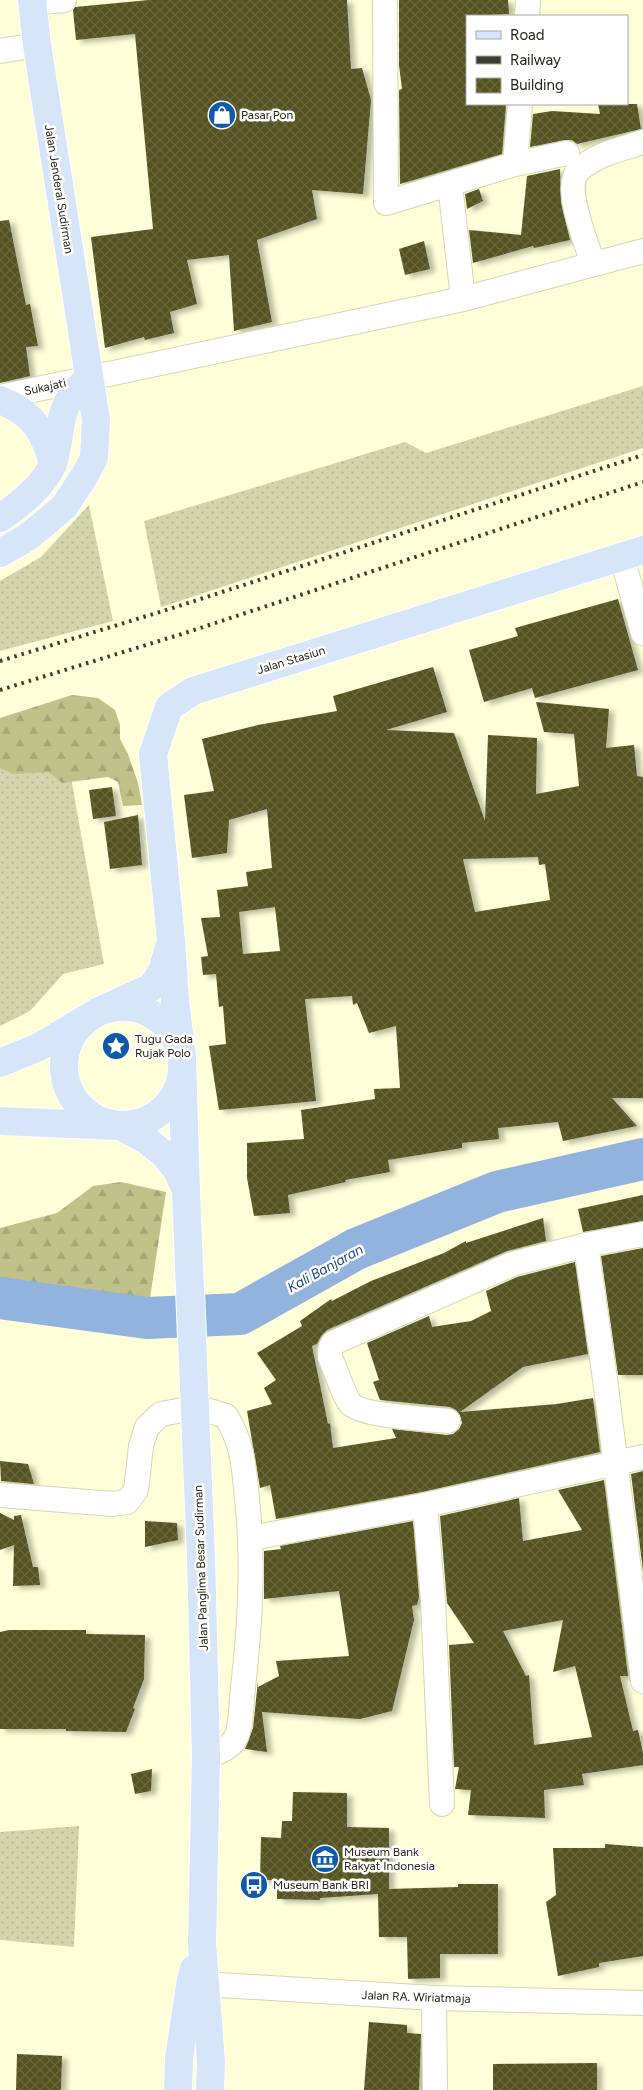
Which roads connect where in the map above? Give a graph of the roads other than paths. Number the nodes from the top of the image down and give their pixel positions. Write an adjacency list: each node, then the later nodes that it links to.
1 (64, 0): 4 (street)
2 (385, 0): 12 (street)
3 (528, 0): 5 (street)
4 (32, 1): 6 (main road, Jalan Jenderal Sudirman)
5 (526, 15)
6 (37, 45): 7 (street); 16 (main road, Jalan Jenderal Sudirman)
7 (0, 51)
8 (520, 105): 11 (street)
9 (643, 142): 14 (street)
10 (567, 153): 11 (street)
11 (515, 164): 12 (street)
12 (450, 184): 15 (street)
13 (643, 252): 14 (street, Sukajati)
14 (593, 263): 15 (street, Sukajati)
15 (463, 299): 16 (street, Sukajati)
16 (89, 378): 17 (street, Sukajati); 18 (main road); 20 (main road, Jalan Jenderal Sudirman)
17 (0, 398): 18 (main road)
18 (53, 464): 19 (main road)
19 (0, 518)
20 (0, 553)
21 (633, 553): 22 (street); 23 (main road, Jalan Stasiun)
22 (643, 633)
23 (171, 940): 24 (main road, Jalan Stasiun); 25 (main road, Jalan Stasiun)
24 (99, 1011): 25 (main road); 26 (main road); 28 (main road)
25 (182, 1058): 28 (main road); 29 (main road)
26 (0, 1063)
27 (0, 1121): 28 (main road)
28 (120, 1126): 29 (main road)
29 (186, 1192): 39 (main road, Jalan Panglima Besar Sudirman, bridge)
30 (643, 1234): 31 (street)
31 (586, 1245): 32 (street); 34 (street)
32 (448, 1421)
33 (643, 1457): 34 (street)
34 (616, 1463): 36 (street); 38 (street)
35 (0, 1495): 37 (street)
36 (425, 1505): 37 (street); 40 (street)
37 (251, 1538): 39 (street)
38 (643, 1678)
39 (206, 1757): 41 (main road, Jalan Panglima Besar Sudirman)
40 (442, 1804)
41 (198, 1982): 42 (street, Jalan RA. Wiriatmaja); 44 (main road, Jalan Panglima Besar Sudirman); 45 (main road, Jalan Panglima Besar Sudirman)
42 (434, 1998): 43 (street, Jalan RA. Wiriatmaja); 46 (street)
43 (643, 2003)
44 (178, 2090)
45 (210, 2090)
46 (436, 2090)

